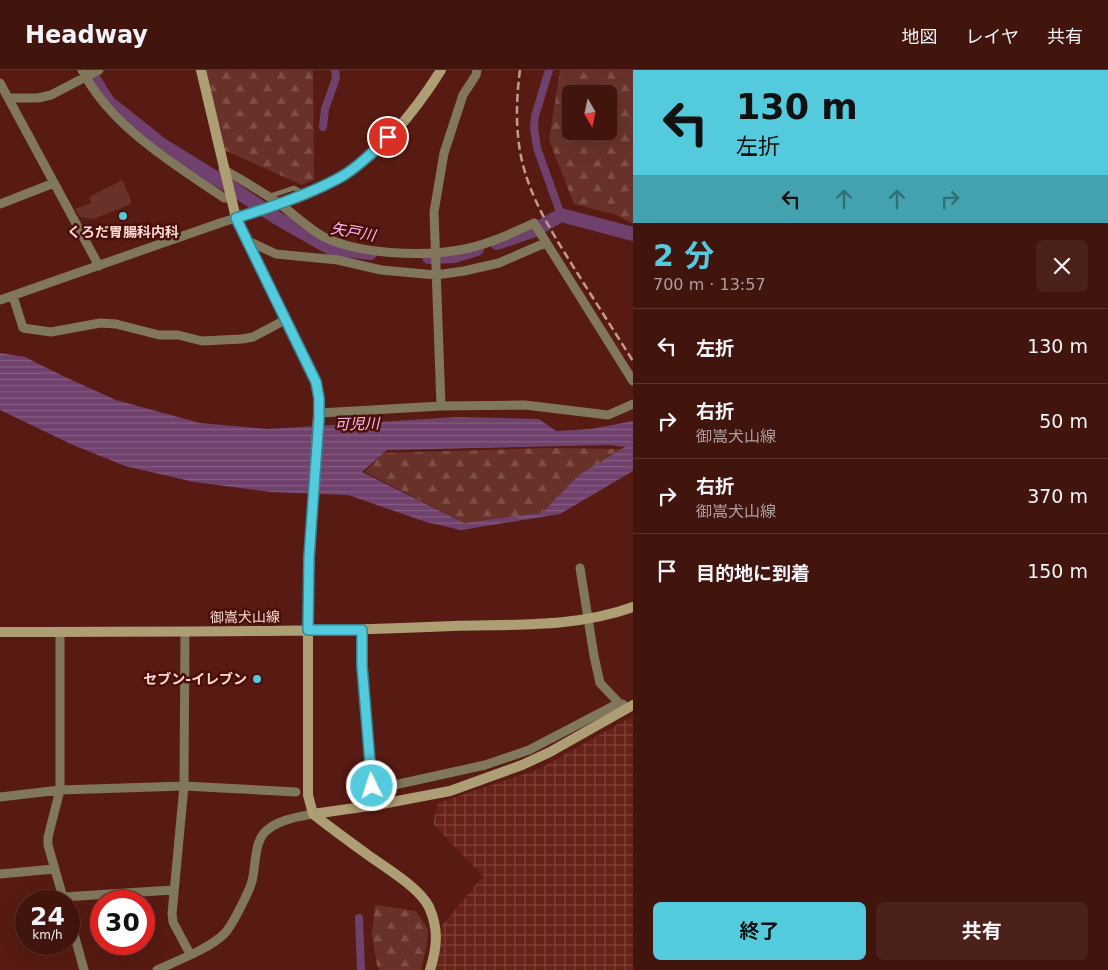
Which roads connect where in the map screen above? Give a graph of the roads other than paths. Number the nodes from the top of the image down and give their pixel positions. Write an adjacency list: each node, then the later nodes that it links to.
1 (99, 70): 5 (street)
2 (201, 70): 8 (street)
3 (441, 70): 10 (street)
4 (477, 70): 18 (street)
5 (83, 74): 7 (street); 12 (street)
6 (0, 83): 7 (street)
7 (4, 94): 9 (street)
8 (223, 169): 11 (street); 12 (street)
9 (54, 183): 13 (street); 19 (street)
10 (306, 194): 11 (lane); 14 (street)
11 (268, 196): 14 (street)
12 (231, 198): 15 (street)
13 (0, 204)
14 (280, 204): 15 (street); 18 (street)
15 (236, 218): 16 (street); 19 (street)
16 (246, 240): 20 (street); 23 (street)
17 (545, 242): 18 (street); 20 (street); 24 (street)
18 (434, 252): 20 (street)
19 (99, 266): 21 (street)
20 (436, 273): 26 (street)
21 (12, 296): 22 (street); 23 (street)
22 (0, 300)
23 (285, 320): 27 (street)
24 (633, 381)
25 (633, 404): 26 (street)
26 (441, 406): 27 (street)
27 (319, 415): 31 (street)
28 (580, 568): 30 (street)
29 (633, 607): 30 (street, 御嵩犬山線)
30 (589, 619): 32 (street, 御嵩犬山線); 36 (street)
31 (308, 630): 32 (street, 御嵩犬山線); 35 (street, 御嵩犬山線); 42 (street)
32 (362, 630): 36 (street)
33 (0, 632): 34 (street, 御嵩犬山線)
34 (60, 632): 35 (street, 御嵩犬山線); 39 (street)
35 (185, 632): 38 (street)
36 (619, 703): 37 (street)
37 (633, 705): 42 (street)
38 (184, 786): 39 (street); 40 (street); 46 (street)
39 (60, 790): 41 (street); 43 (street)
40 (296, 792)
41 (0, 797)
42 (313, 814): 48 (street); 52 (street)
43 (54, 869): 44 (street); 45 (street)
44 (0, 874)
45 (60, 890)
46 (173, 890): 47 (street); 48 (street)
47 (80, 898)
48 (190, 954): 51 (street)
49 (80, 955): 50 (street)
50 (84, 970)
51 (157, 970)
52 (430, 970)

